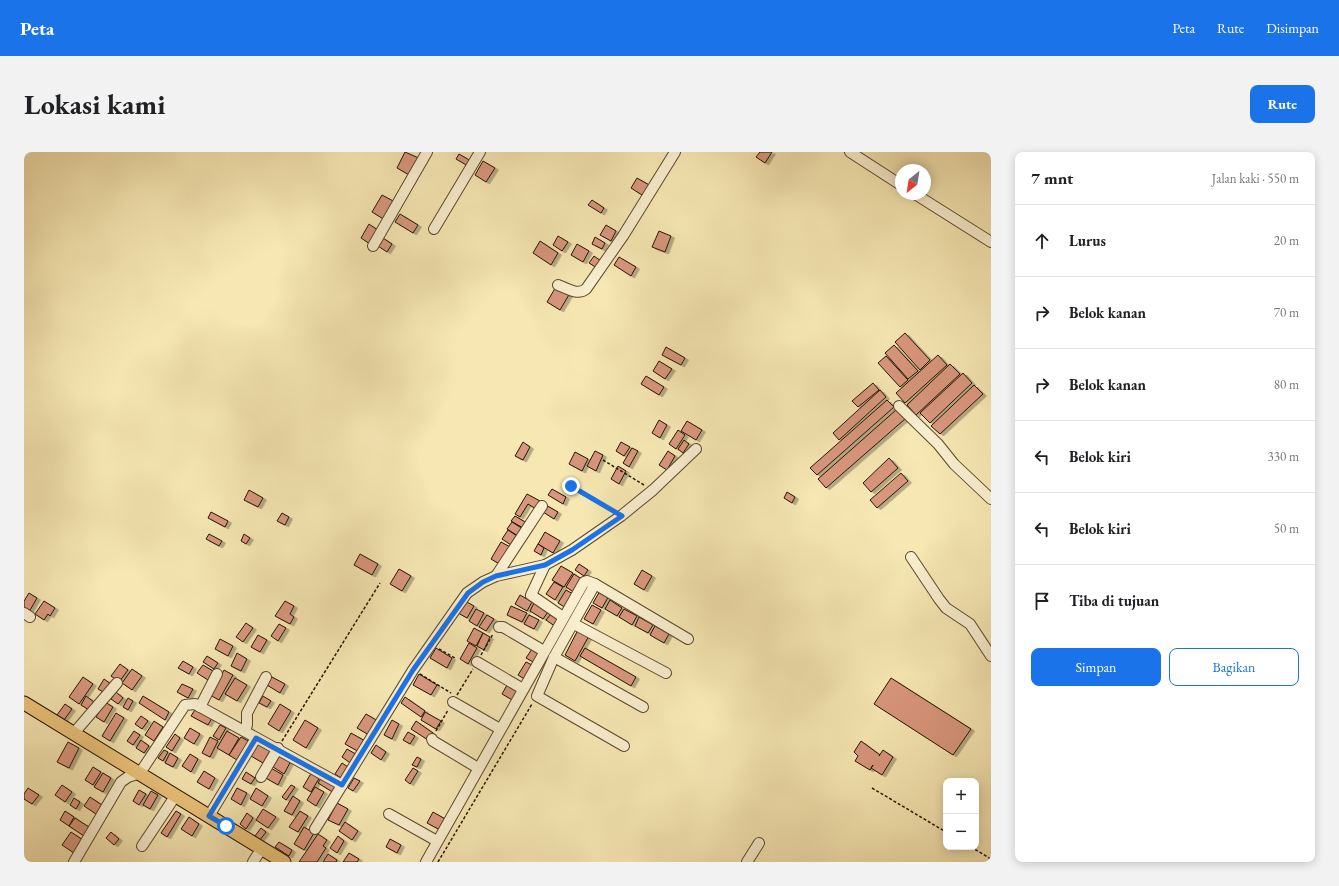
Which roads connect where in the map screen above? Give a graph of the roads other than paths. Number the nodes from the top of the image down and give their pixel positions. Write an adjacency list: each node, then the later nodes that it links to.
1 (427, 152): 9 (street)
2 (480, 152): 7 (street)
3 (675, 152): 10 (street)
4 (850, 152): 5 (street)
5 (895, 181)
6 (924, 200): 8 (street)
7 (434, 229)
8 (991, 242)
9 (373, 246)
10 (558, 285)
11 (899, 406): 13 (street)
12 (696, 449): 16 (street)
13 (991, 498)
14 (542, 506): 17 (street)
15 (912, 557): 24 (street)
16 (545, 565): 17 (street); 19 (street)
17 (496, 576): 46 (street)
18 (595, 584): 19 (street); 20 (street); 22 (street)
19 (563, 617): 23 (street)
20 (574, 624): 25 (street); 28 (street)
21 (499, 626): 23 (street)
22 (688, 639)
23 (544, 651): 31 (street)
24 (991, 656)
25 (554, 657): 35 (street); 41 (street)
26 (477, 662): 31 (street)
27 (217, 674): 34 (street)
28 (666, 674)
29 (266, 677): 37 (street)
30 (117, 683): 38 (street)
31 (523, 689): 36 (street)
32 (24, 702): 38 (main road)
33 (453, 702): 36 (street)
34 (200, 706): 37 (street); 44 (street)
35 (643, 707)
36 (500, 729): 43 (street)
37 (245, 731): 39 (street)
38 (74, 733): 44 (main road)
39 (256, 738): 42 (street); 49 (street)
40 (432, 739): 43 (street)
41 (624, 746)
42 (278, 748): 45 (street); 46 (street)
43 (478, 768): 51 (street)
44 (140, 773): 47 (main road); 55 (street)
45 (260, 777)
46 (342, 785): 50 (street)
47 (176, 795): 49 (main road); 53 (street)
48 (389, 814): 51 (street)
49 (209, 816): 54 (main road)
50 (315, 829)
51 (437, 841): 58 (street)
52 (759, 842): 59 (street)
53 (142, 846)
54 (262, 848): 56 (street); 57 (main road)
55 (74, 862)
56 (253, 862)
57 (284, 862)
58 (426, 862)
59 (746, 862)

